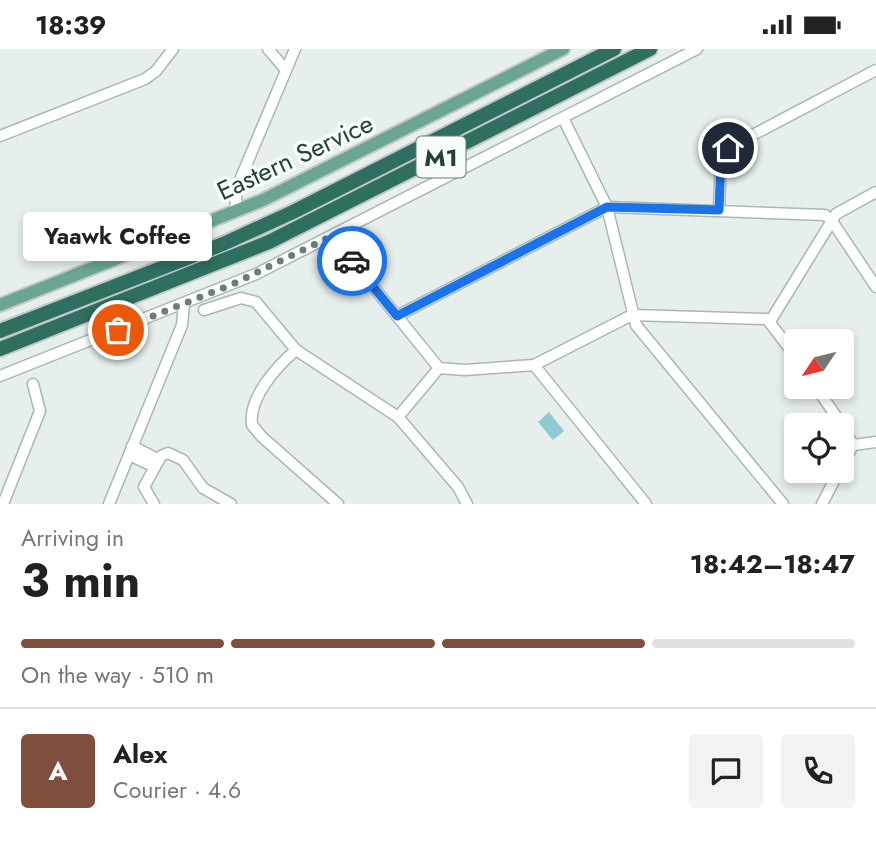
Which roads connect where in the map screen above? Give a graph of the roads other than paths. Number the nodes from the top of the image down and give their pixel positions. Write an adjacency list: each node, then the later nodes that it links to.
1 (173, 49): 11 (street)
2 (268, 49): 8 (street)
3 (295, 49): 8 (street)
4 (563, 49): 15 (main road, Eastern Service)
5 (614, 49): 25 (highway, M1)
6 (650, 49): 27 (highway, M1)
7 (697, 49): 10 (street)
8 (286, 70): 15 (street)
9 (876, 70): 14 (street)
10 (563, 118): 13 (street); 17 (street)
11 (0, 137)
12 (876, 193): 16 (street)
13 (607, 207): 14 (street); 22 (street); 23 (street)
14 (719, 210): 16 (street)
15 (235, 212): 20 (main road, Eastern Service)
16 (832, 221): 18 (street); 24 (street)
17 (332, 236): 19 (street); 23 (street)
18 (876, 287)
19 (184, 304): 31 (street); 36 (street)
20 (0, 305)
21 (204, 310): 28 (street)
22 (632, 315): 24 (street); 29 (street); 46 (street)
23 (397, 316): 30 (street)
24 (771, 320): 26 (street)
25 (0, 331)
26 (784, 339)
27 (0, 349)
28 (296, 350): 33 (street); 43 (street)
29 (534, 365): 30 (street); 45 (street)
30 (439, 368): 33 (street)
31 (0, 376)
32 (33, 384): 39 (street)
33 (398, 417): 44 (street)
34 (876, 442): 35 (street)
35 (854, 445)
36 (130, 451): 37 (street); 40 (street)
37 (157, 463): 41 (street); 42 (street)
38 (833, 483): 47 (street)
39 (3, 504)
40 (109, 504)
41 (154, 504)
42 (231, 504)
43 (338, 504)
44 (467, 504)
45 (646, 504)
46 (783, 504)
47 (822, 504)

